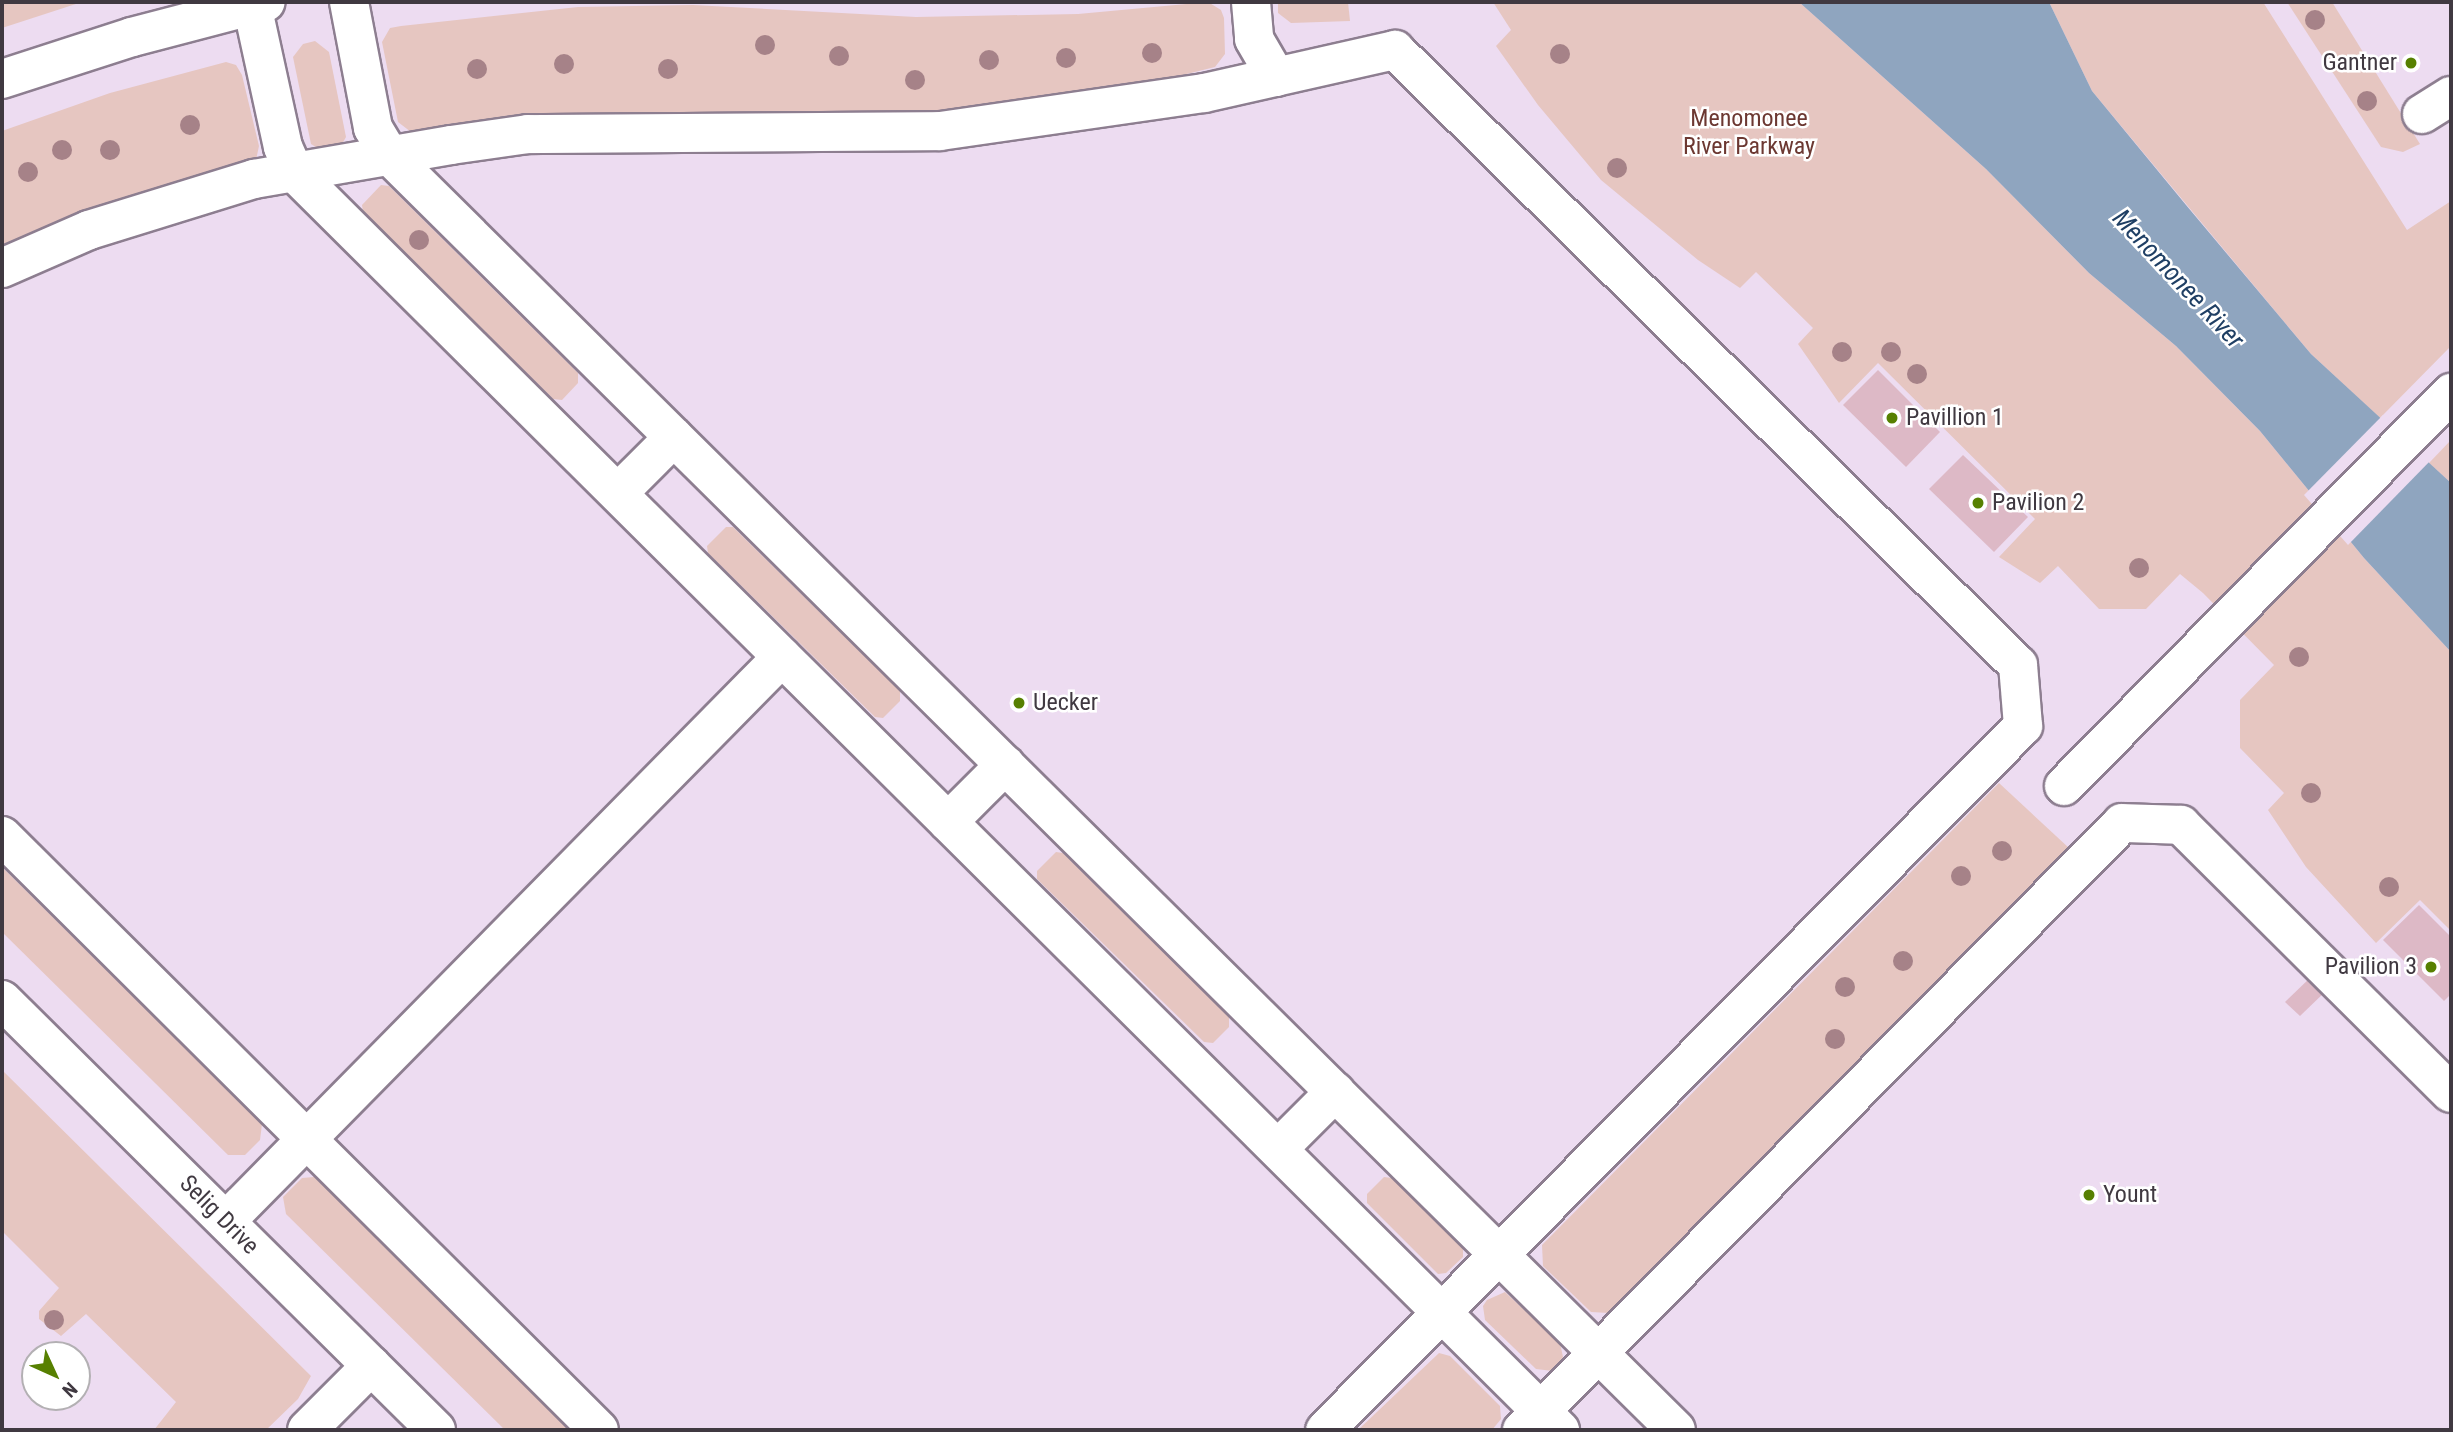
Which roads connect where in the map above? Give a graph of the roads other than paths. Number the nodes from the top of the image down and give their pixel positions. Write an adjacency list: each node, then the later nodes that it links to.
1 (349, 2): 6 (street)
2 (1251, 2): 4 (street)
3 (259, 3): 5 (street); 7 (street)
4 (1276, 77): 6 (street); 23 (street)
5 (2, 79)
6 (390, 156): 7 (street); 10 (street)
7 (294, 172): 8 (street); 11 (street)
8 (2, 268)
9 (2451, 393): 14 (street)
10 (674, 437): 11 (street); 13 (street)
11 (618, 493): 12 (street)
12 (782, 657): 15 (street); 20 (street)
13 (1005, 765): 15 (street); 18 (street)
14 (2064, 786)
15 (948, 822): 21 (street)
16 (2, 836): 20 (street)
17 (2, 1000): 22 (street, Selig Drive)
18 (1335, 1092): 21 (street); 23 (street)
19 (2451, 1093): 25 (street)
20 (306, 1139): 22 (street); 30 (street)
21 (1278, 1149): 24 (street)
22 (226, 1221): 26 (street, Selig Drive)
23 (1499, 1255): 24 (street); 25 (street)
24 (1442, 1313): 27 (street); 31 (street)
25 (1597, 1353): 27 (street); 32 (street)
26 (371, 1366): 28 (street); 29 (street, Selig Drive)
27 (1540, 1424)
28 (307, 1430)
29 (436, 1430)
30 (599, 1430)
31 (1325, 1430)
32 (1676, 1430)

